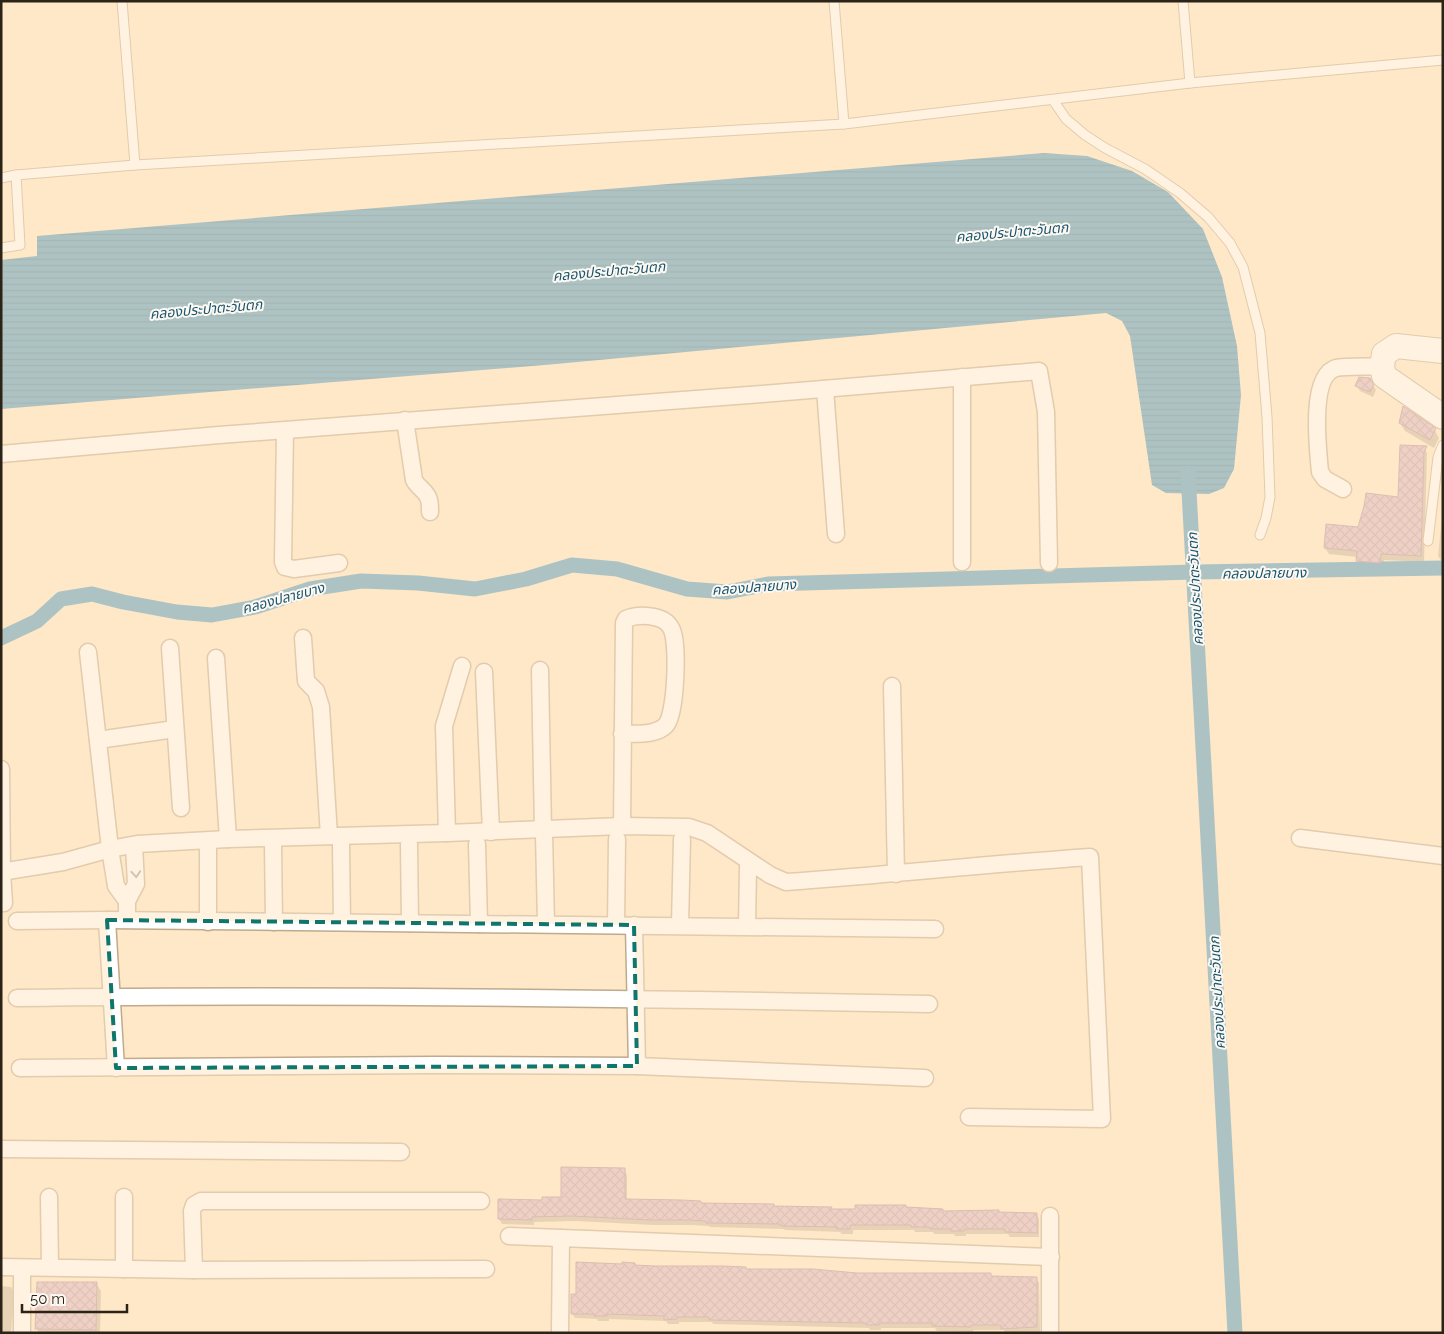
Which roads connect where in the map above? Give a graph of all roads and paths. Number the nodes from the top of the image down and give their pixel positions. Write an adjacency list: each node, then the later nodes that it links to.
1 (122, 1): 8 (lane)
2 (834, 1): 7 (lane)
3 (1183, 1): 5 (lane)
4 (1443, 60): 5 (lane)
5 (1190, 83): 6 (lane)
6 (1053, 100): 7 (lane); 24 (lane)
7 (844, 124): 8 (lane)
8 (135, 165): 9 (lane)
9 (16, 175): 10 (lane); 11 (lane)
10 (1, 178)
11 (1, 248)
12 (1443, 351): 13 (street)
13 (1382, 366): 16 (street); 21 (street)
14 (962, 377): 15 (street); 26 (street); 28 (street)
15 (824, 389): 17 (street); 23 (street)
16 (1443, 418)
17 (405, 420): 18 (street); 22 (street)
18 (285, 431): 20 (street); 27 (street)
19 (1443, 444): 25 (lane)
20 (1, 454)
21 (1343, 489)
22 (430, 512)
23 (836, 534)
24 (1260, 535)
25 (1428, 541)
26 (962, 562)
27 (339, 563)
28 (1049, 563)
29 (304, 638): 49 (street)
30 (170, 648): 37 (street)
31 (88, 652): 39 (street)
32 (216, 658): 46 (street)
33 (462, 666): 45 (street)
34 (540, 670): 43 (street)
35 (484, 672): 42 (street)
36 (892, 686): 59 (street)
37 (175, 729): 39 (street); 41 (street)
38 (622, 734): 38 (street); 44 (street)
39 (98, 740): 55 (street)
40 (1, 769): 58 (street)
41 (181, 808)
42 (491, 832): 43 (street); 45 (street)
43 (543, 832): 44 (street); 70 (street)
44 (620, 833): 59 (street); 71 (street)
45 (447, 834): 49 (street)
46 (228, 839): 49 (street); 53 (street)
47 (682, 839): 73 (street)
48 (1307, 839): 56 (street)
49 (335, 840): 67 (street)
50 (273, 844): 66 (street)
51 (409, 844): 68 (street)
52 (477, 844): 69 (street)
53 (134, 845): 55 (street); 60 (street, one-way to 60)
54 (208, 845): 65 (street)
55 (110, 849): 58 (street); 60 (street)
56 (1443, 856)
57 (748, 867): 74 (street)
58 (1, 872): 61 (street)
59 (896, 874): 84 (street)
60 (127, 900): 63 (street)
61 (4, 903)
62 (107, 920): 63 (street); 64 (street); 76 (street)
63 (127, 920): 65 (street)
64 (17, 921)
65 (208, 922): 66 (street)
66 (274, 922): 67 (street)
67 (342, 922): 68 (street)
68 (410, 923): 69 (street)
69 (479, 924): 70 (street)
70 (546, 924): 71 (street)
71 (616, 925): 72 (street)
72 (634, 925): 73 (street); 78 (street)
73 (680, 926): 74 (street)
74 (747, 926): 75 (street)
75 (935, 929)
76 (112, 996): 77 (street); 78 (street); 82 (street)
77 (18, 998)
78 (634, 998): 79 (street); 80 (street)
79 (929, 1004)
80 (637, 1066): 82 (street); 83 (street)
81 (20, 1068): 82 (street)
82 (116, 1068)
83 (924, 1078)
84 (969, 1118)
85 (1, 1149): 86 (street)
86 (401, 1152)
87 (49, 1197): 95 (street)
88 (124, 1197): 97 (street)
89 (481, 1201): 99 (street)
90 (1050, 1216): 93 (street)
91 (509, 1236): 92 (street)
92 (562, 1238): 93 (street); 101 (street)
93 (1051, 1257): 102 (street)
94 (1, 1267): 96 (street)
95 (50, 1267): 96 (street); 97 (street)
96 (22, 1268): 100 (street)
97 (124, 1269): 99 (street)
98 (486, 1269): 99 (street)
99 (194, 1270)
100 (22, 1333)
101 (560, 1333)
102 (1050, 1333)

